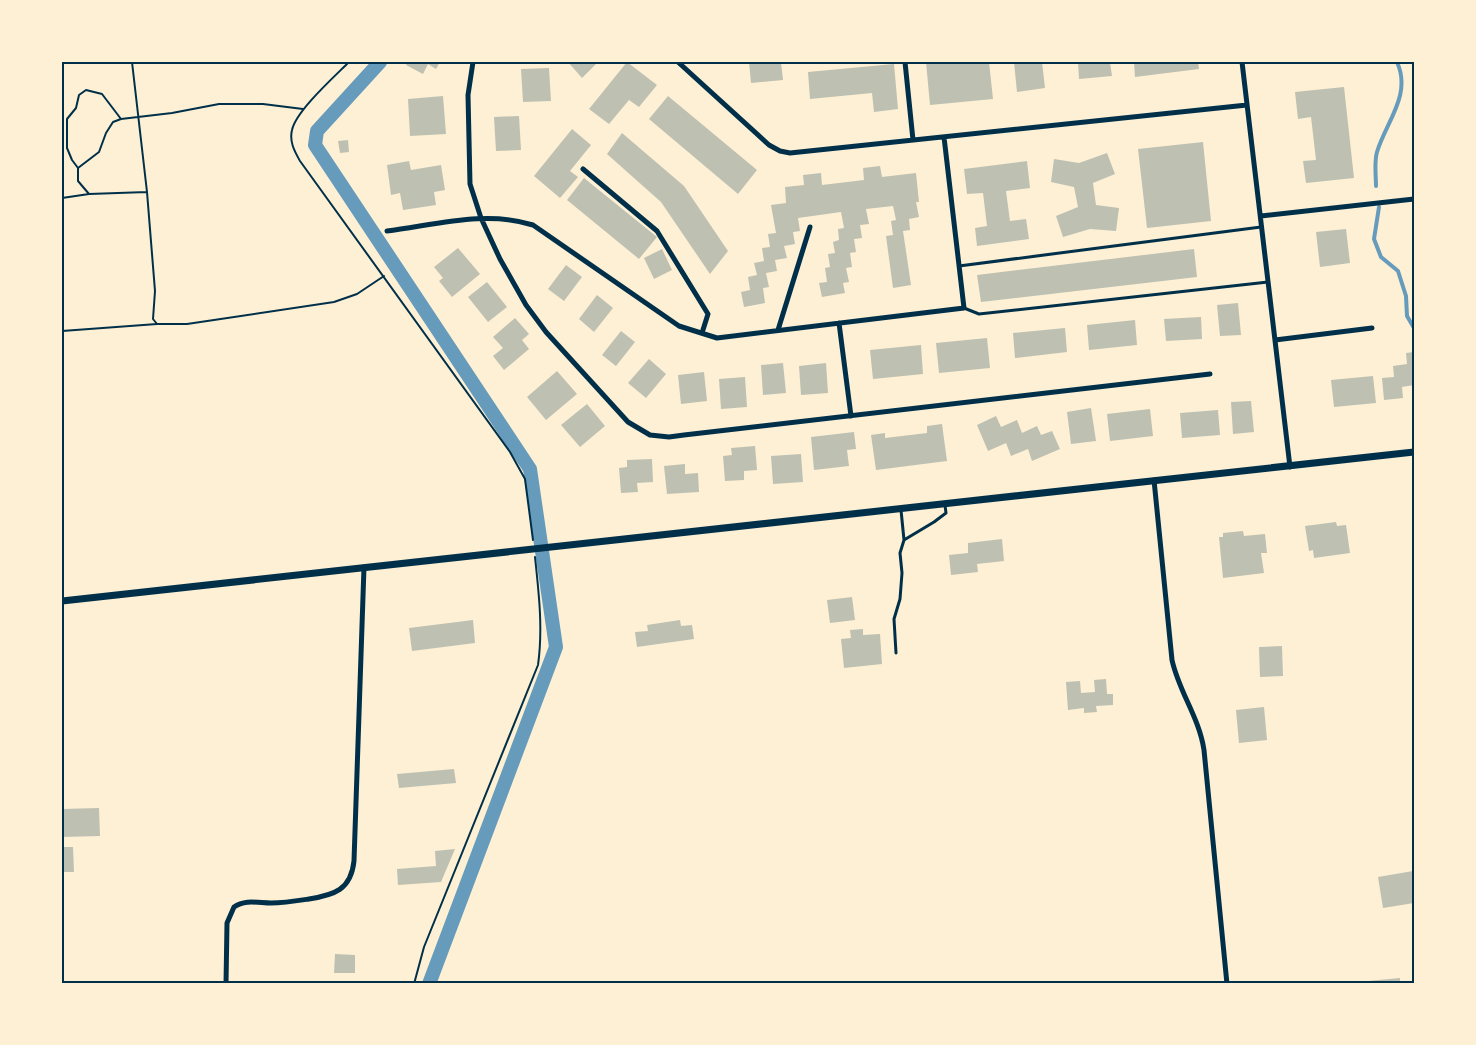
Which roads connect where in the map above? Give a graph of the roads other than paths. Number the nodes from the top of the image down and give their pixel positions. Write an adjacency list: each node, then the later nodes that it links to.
1 (472, 62): 11 (street)
2 (678, 62): 7 (street)
3 (906, 62): 7 (street)
4 (1242, 62): 5 (street)
5 (1247, 105): 6 (street); 10 (street)
6 (944, 138): 7 (street); 15 (street)
7 (913, 140)
8 (582, 169): 21 (street)
9 (1414, 199): 10 (street)
10 (1261, 216): 13 (street)
11 (481, 218): 14 (street); 21 (street); 24 (street)
12 (810, 227): 20 (street)
13 (1262, 227): 15 (lane); 16 (street)
14 (387, 231)
15 (959, 266): 17 (street)
16 (1268, 282): 17 (lane); 22 (street)
17 (964, 308): 18 (street)
18 (839, 322): 20 (street); 24 (street)
19 (1372, 328): 22 (street)
20 (778, 330): 21 (street)
21 (702, 333)
22 (1275, 340): 26 (street)
23 (1210, 374): 24 (street)
24 (851, 416)
25 (1414, 452): 26 (street)
26 (1290, 467): 27 (street)
27 (1154, 480): 28 (street); 35 (street)
28 (945, 503): 29 (street); 30 (lane)
29 (900, 508): 30 (lane); 31 (street)
30 (904, 540): 33 (lane)
31 (364, 567): 32 (street); 34 (street)
32 (62, 601)
33 (896, 653)
34 (226, 984)
35 (1227, 984)

